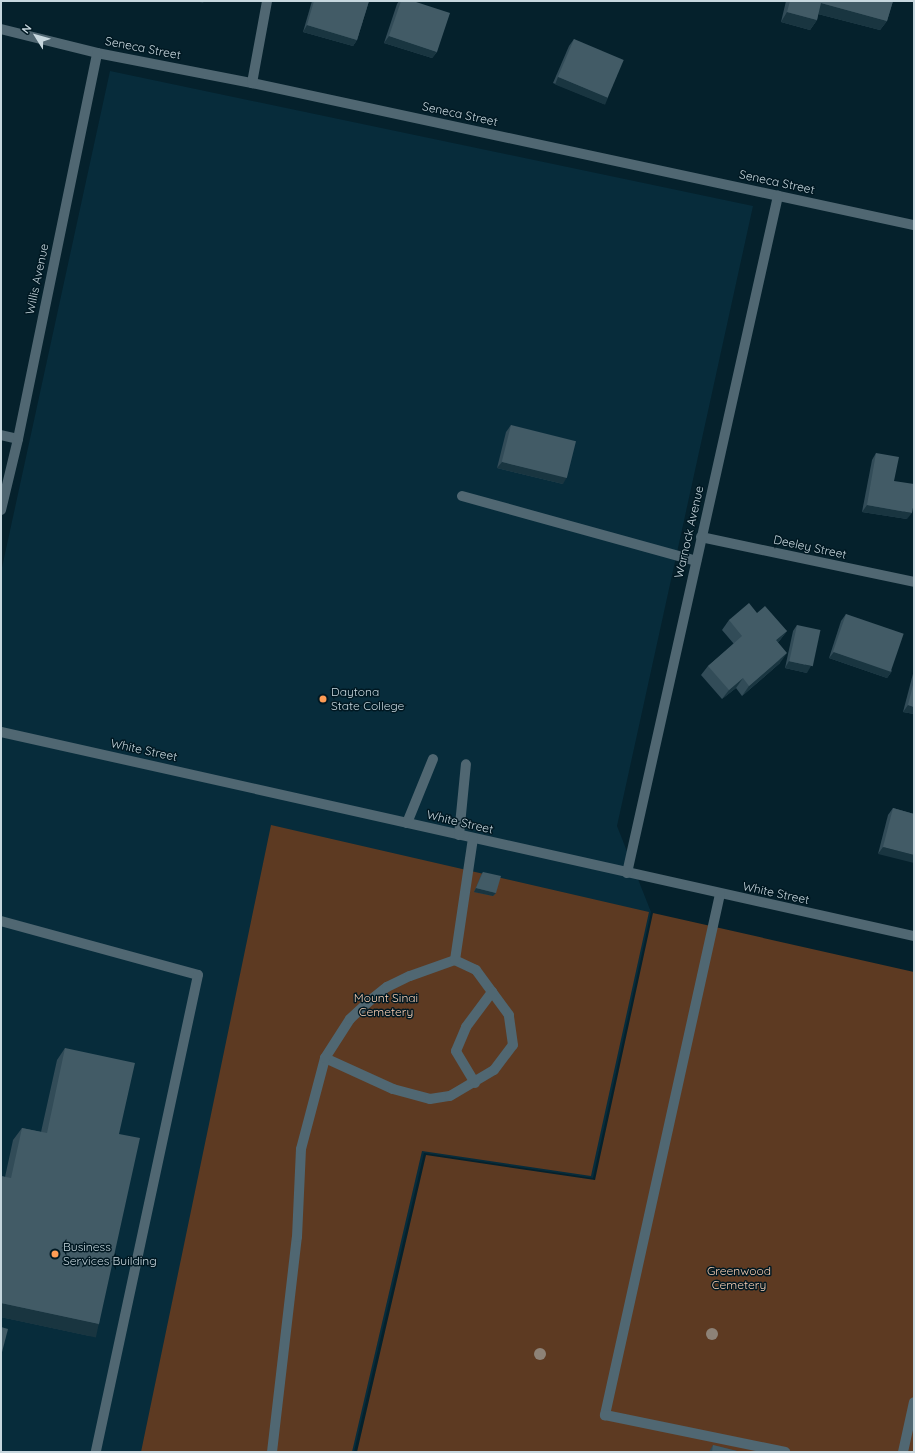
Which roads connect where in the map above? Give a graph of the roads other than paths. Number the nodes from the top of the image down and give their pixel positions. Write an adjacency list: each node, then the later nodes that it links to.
1 (267, 1): 4 (street)
2 (1, 29): 3 (street, Seneca Street)
3 (97, 52): 4 (street, Seneca Street); 8 (street, Willis Avenue)
4 (252, 83): 5 (street, Seneca Street)
5 (778, 196): 6 (street, Seneca Street); 11 (street, Warnock Avenue)
6 (914, 225)
7 (1, 435): 8 (street)
8 (18, 439): 10 (street, Willis Avenue)
9 (462, 496): 12 (street)
10 (1, 510)
11 (701, 537): 12 (street, Warnock Avenue); 13 (street, Deeley Street)
12 (696, 561): 20 (street, Warnock Avenue)
13 (914, 582)
14 (1, 732): 17 (street, White Street)
15 (433, 759): 17 (street)
16 (466, 764): 18 (street)
17 (407, 823): 18 (street, White Street)
18 (459, 835): 19 (street, White Street)
19 (472, 838): 20 (street, White Street); 24 (street)
20 (627, 874): 21 (street, White Street)
21 (720, 894): 23 (street, White Street); 31 (street)
22 (1, 921): 29 (street)
23 (914, 936)
24 (455, 960): 25 (street); 26 (street)
25 (492, 992): 27 (street); 27 (street)
26 (325, 1058): 27 (street); 30 (street)
27 (475, 1083)
28 (914, 1402): 32 (street)
29 (96, 1452)
30 (272, 1452)
31 (784, 1452)
32 (903, 1452)

